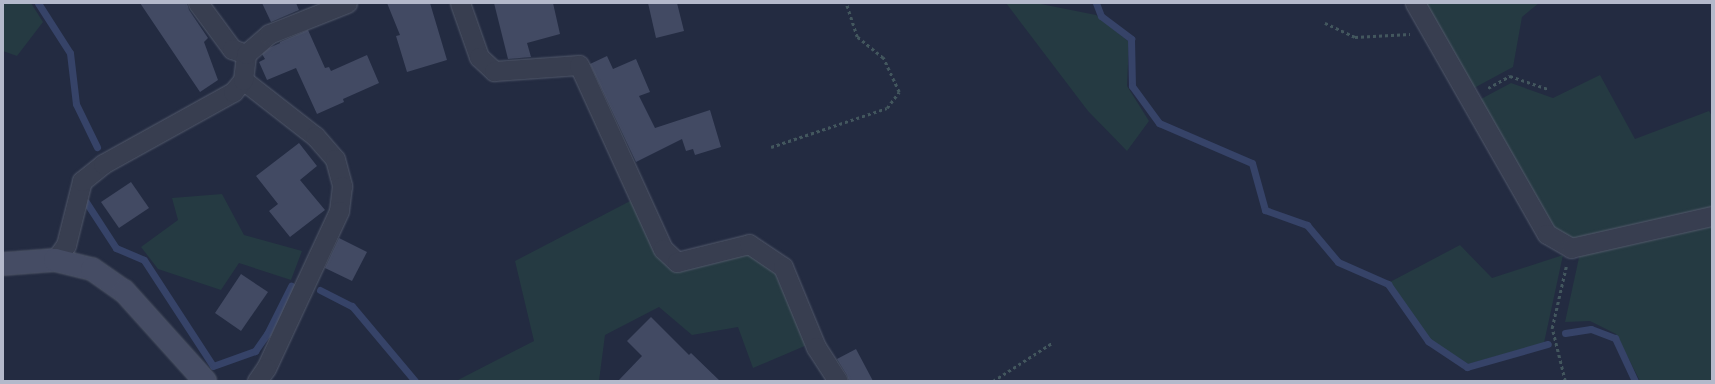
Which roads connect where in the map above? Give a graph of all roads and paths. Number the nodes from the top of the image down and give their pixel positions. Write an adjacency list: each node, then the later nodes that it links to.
1 (198, 3): 8 (street)
2 (348, 3): 8 (street)
3 (460, 3): 20 (street)
4 (846, 3): 12 (path)
5 (1415, 3): 7 (street)
6 (1325, 23): 7 (path)
7 (1432, 33): 11 (street)
8 (246, 54): 9 (street)
9 (243, 80): 15 (street); 19 (street)
10 (1548, 89): 11 (path)
11 (1469, 98): 14 (street)
12 (771, 146)
13 (1712, 216): 14 (street)
14 (1571, 248): 22 (path)
15 (55, 260): 16 (street); 18 (street)
16 (3, 264)
17 (1052, 343): 21 (path)
18 (205, 381)
19 (257, 381)
20 (838, 381)
21 (993, 381)
22 (1565, 381)

